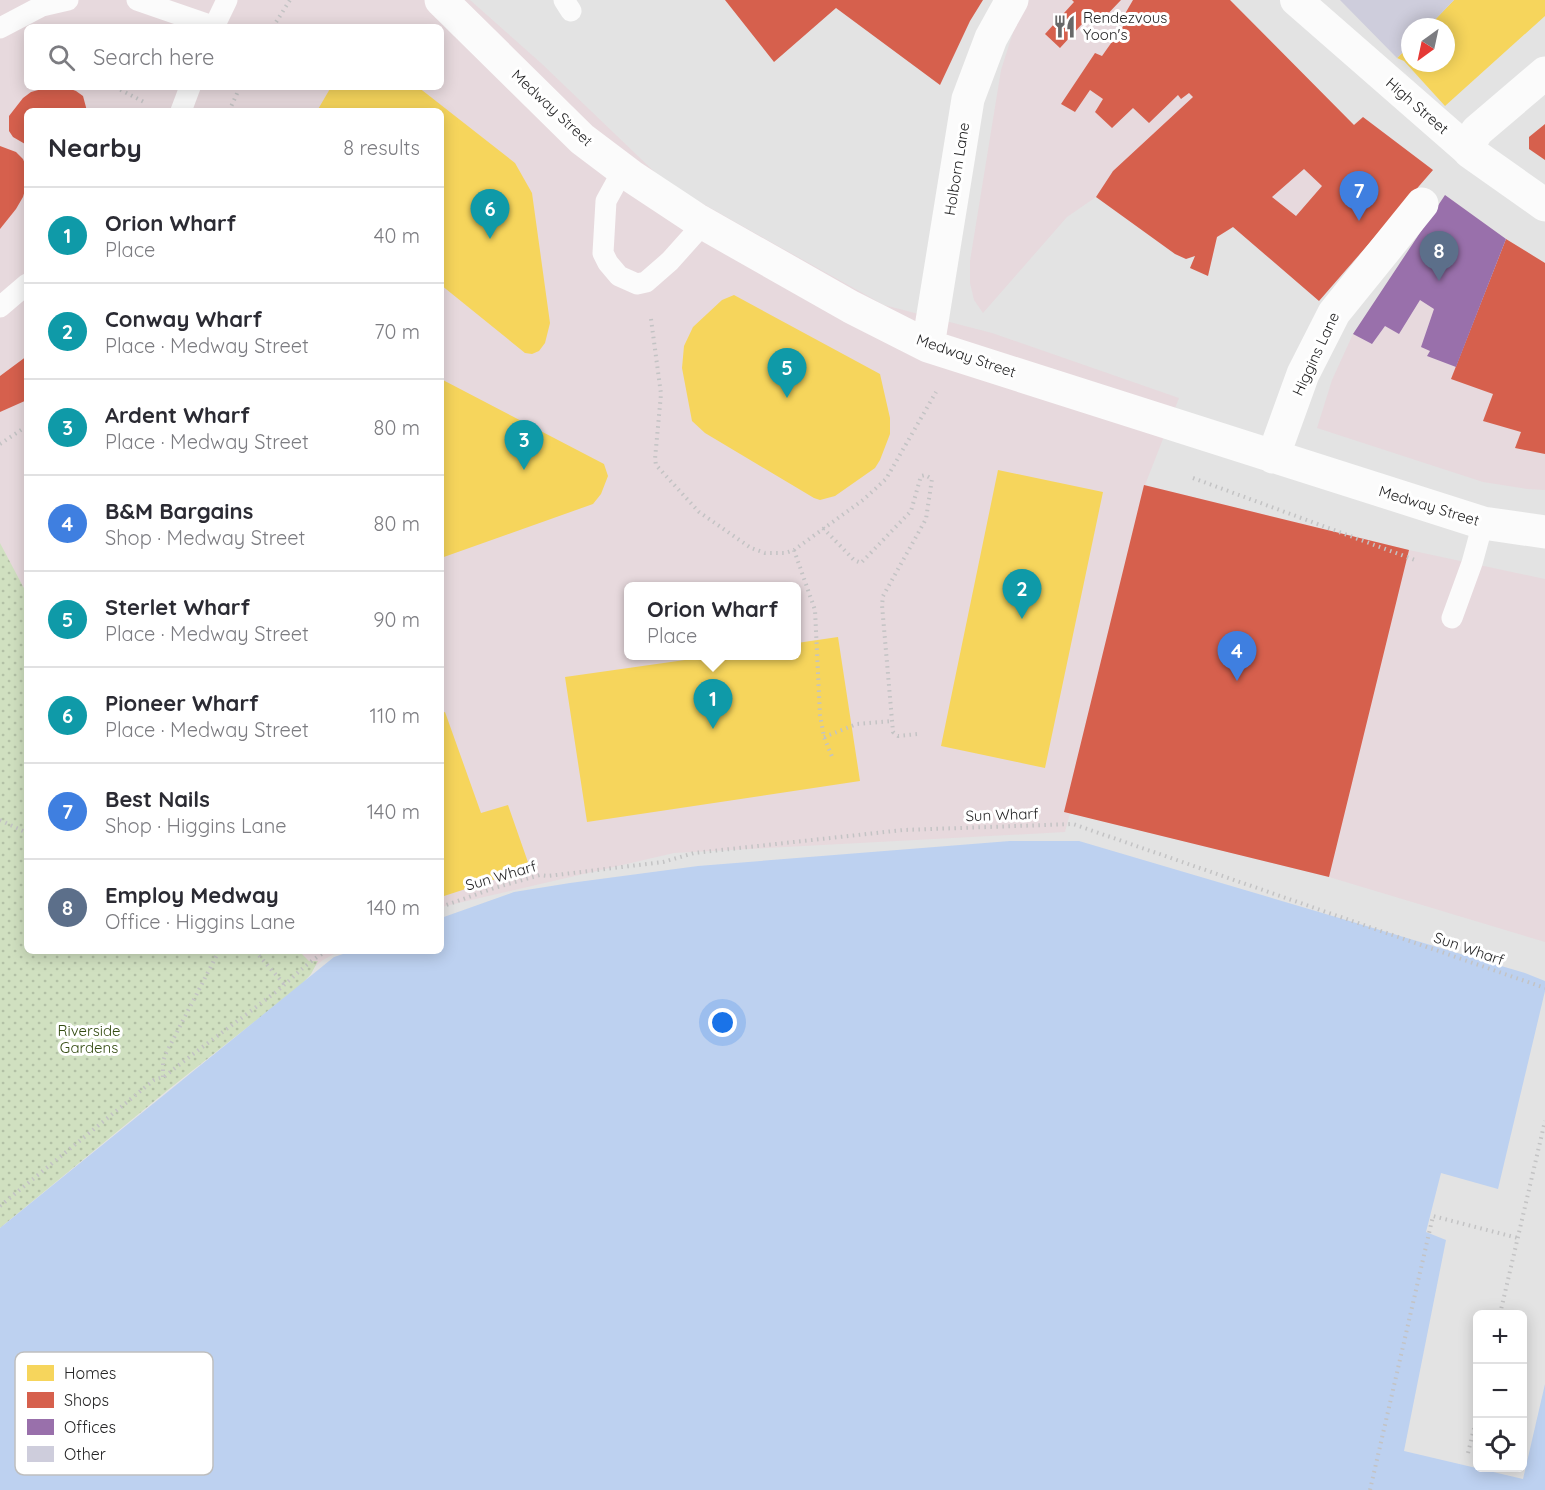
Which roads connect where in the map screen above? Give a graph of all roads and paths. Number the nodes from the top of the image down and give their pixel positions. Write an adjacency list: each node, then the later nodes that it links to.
1 (69, 0): 11 (lane)
2 (137, 0): 8 (lane)
3 (227, 0): 9 (lane)
4 (291, 0): 10 (path)
5 (441, 0): 20 (street, Medway Street)
6 (1012, 0): 27 (street, Holborn Lane)
7 (1296, 0): 19 (street, High Street)
8 (206, 24)
9 (216, 24)
10 (275, 24)
11 (0, 28)
12 (1545, 73): 19 (street)
13 (121, 90): 16 (path)
14 (189, 90): 17 (lane)
15 (239, 90): 18 (path)
16 (152, 106)
17 (182, 108)
18 (230, 108)
19 (1470, 152): 22 (street, High Street)
20 (623, 170): 23 (street, Medway Street); 24 (lane)
21 (1422, 204): 31 (street, Higgins Lane)
22 (1545, 205)
23 (704, 224): 24 (lane); 27 (street, Medway Street)
24 (646, 282): 35 (path)
25 (24, 287): 26 (lane)
26 (0, 307)
27 (928, 345): 31 (street, Medway Street)
28 (938, 389): 33 (path)
29 (24, 428): 30 (path)
30 (0, 444)
31 (1273, 457): 32 (street, Medway Street)
32 (1483, 523): 34 (street, Medway Street); 36 (lane)
33 (823, 528): 35 (path); 37 (path)
34 (1545, 532)
35 (794, 550): 39 (path)
36 (1452, 618)
37 (892, 721): 38 (path); 39 (path)
38 (918, 734)
39 (824, 737): 40 (path)
40 (833, 759)
41 (0, 820): 42 (path)
42 (24, 832)
43 (444, 906): 48 (path, Sun Wharf)
44 (217, 954): 49 (path)
45 (258, 954): 47 (path)
46 (322, 954): 47 (path)
47 (285, 985): 49 (path)
48 (1545, 988)
49 (163, 1077): 51 (path)
50 (1545, 1121): 52 (path)
51 (0, 1206)
52 (1518, 1238): 53 (path); 56 (path)
53 (1501, 1310)
54 (1477, 1418): 55 (path)
55 (1468, 1454)
56 (1370, 1490)

